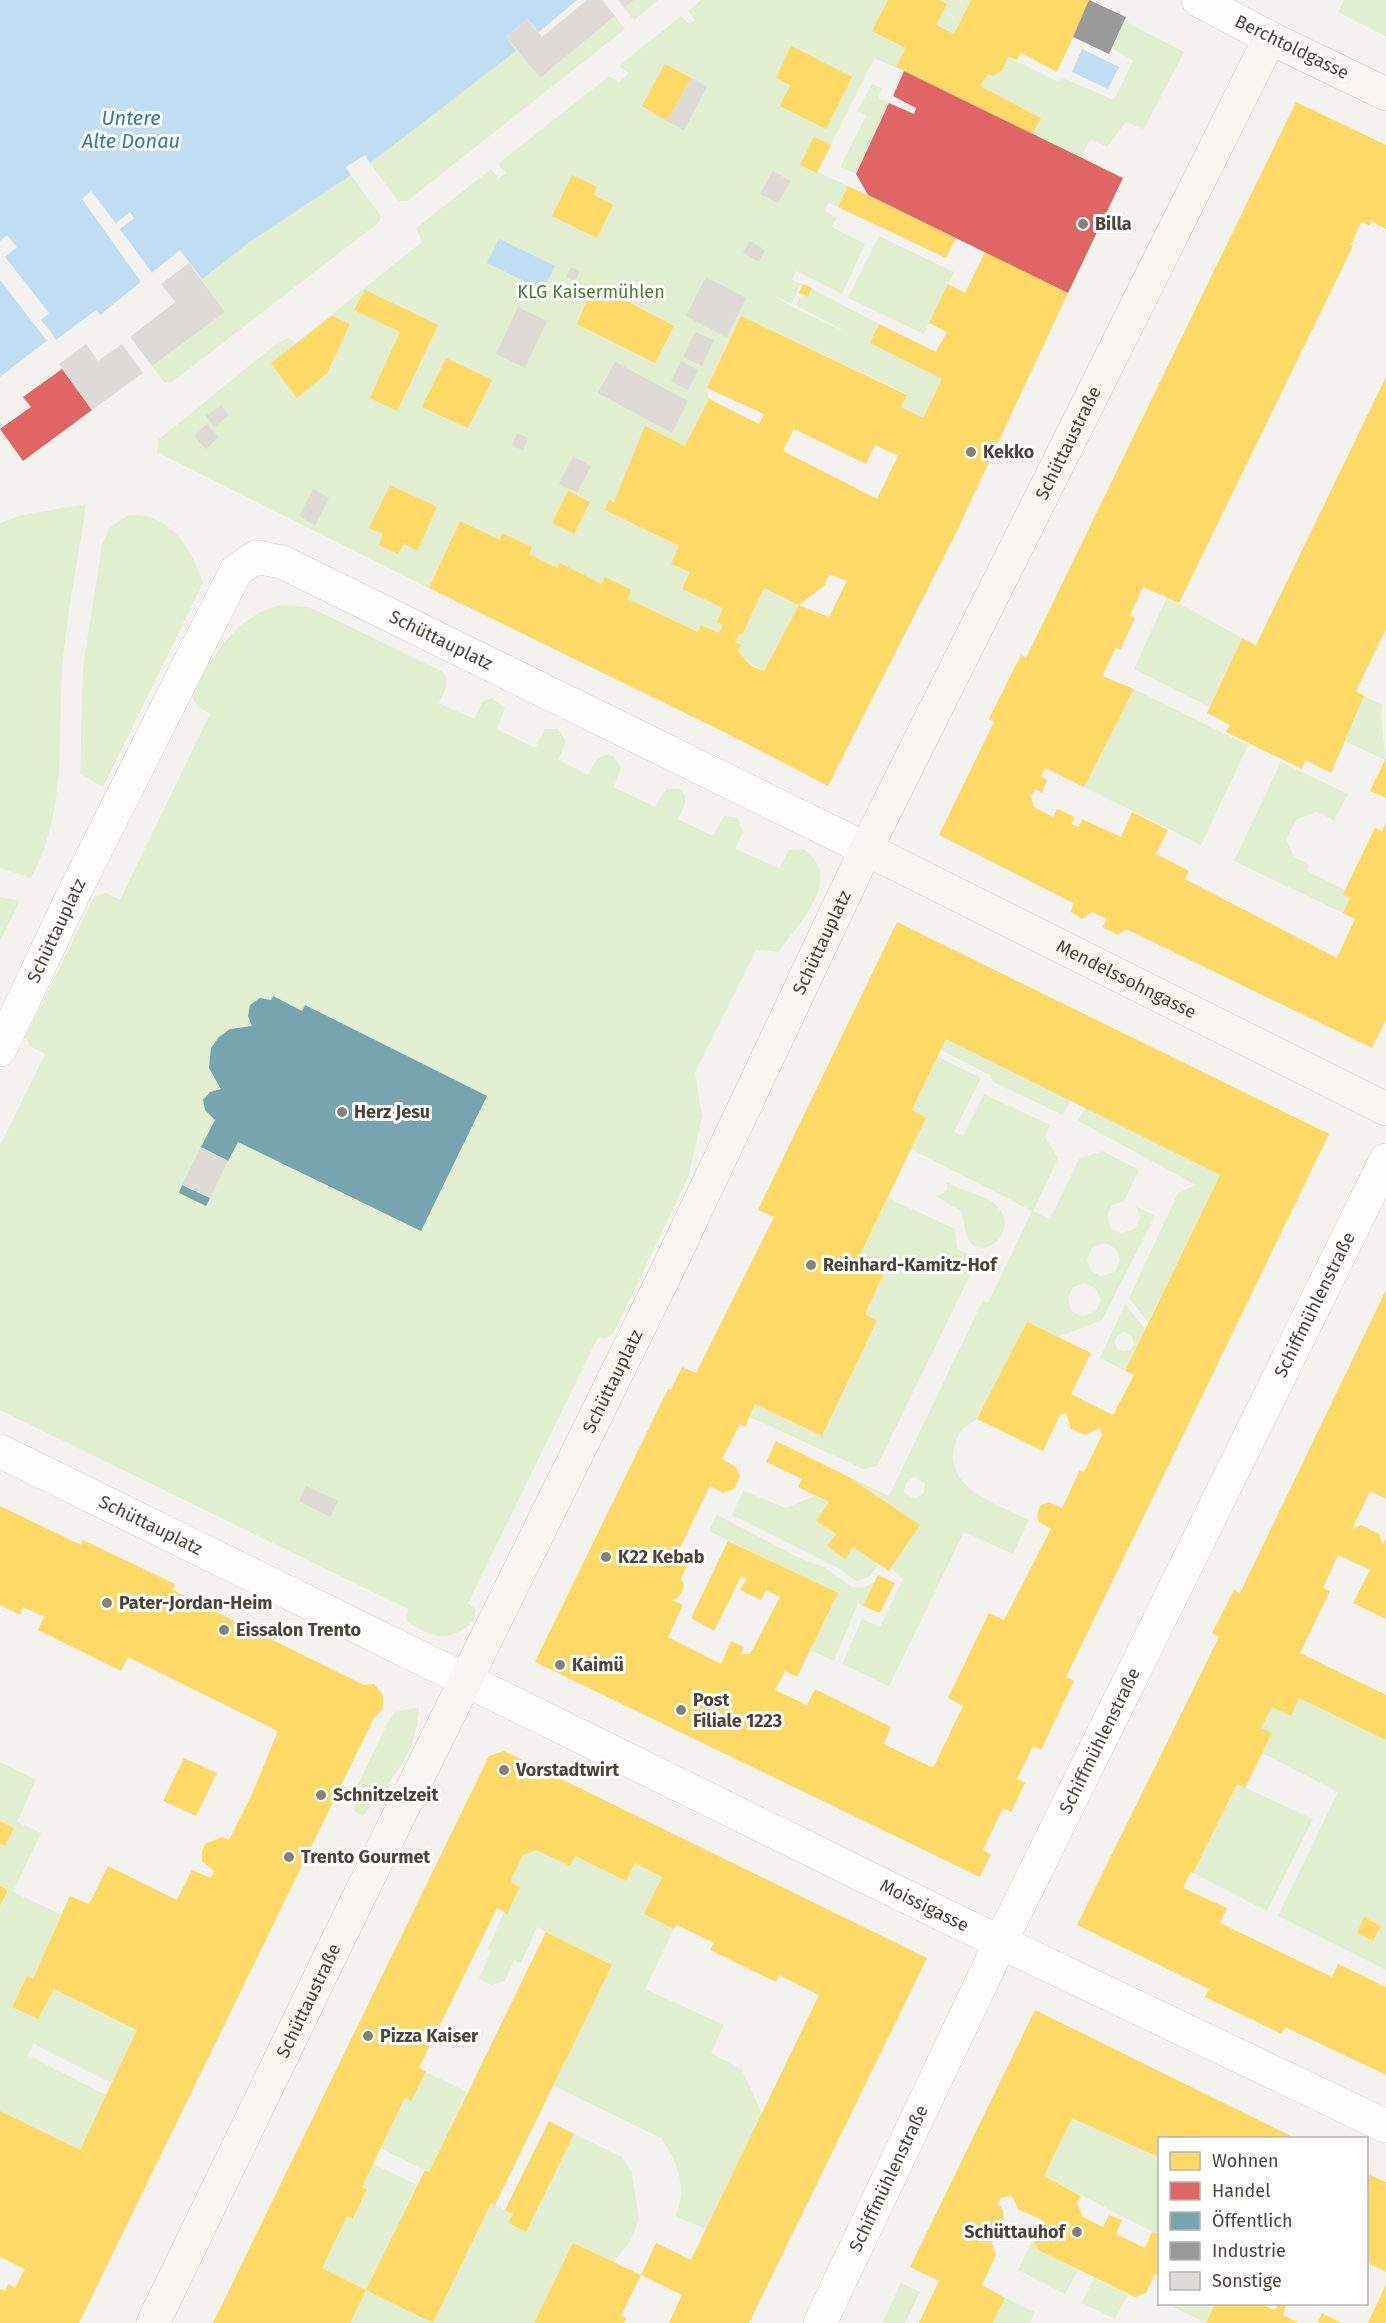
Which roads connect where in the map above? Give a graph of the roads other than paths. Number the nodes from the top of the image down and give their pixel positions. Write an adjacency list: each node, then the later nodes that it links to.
1 (1198, 0): 2 (street, Berchtoldgasse)
2 (1270, 38): 3 (street, Berchtoldgasse); 4 (street, Schüttaustraße)
3 (1386, 94)
4 (866, 849): 5 (street, Schüttauplatz); 6 (street, Mendelssohngasse); 9 (street, Schüttauplatz)
5 (0, 1050)
6 (1386, 1109)
7 (1386, 1160): 10 (street, Schiffmühlenstraße)
8 (0, 1450): 9 (street, Schüttauplatz)
9 (467, 1679): 10 (street, Moissigasse); 12 (street, Schüttaustraße)
10 (1000, 1942): 11 (street, Moissigasse); 13 (street, Schiffmühlenstraße)
11 (1386, 2126)
12 (153, 2323)
13 (820, 2323)

